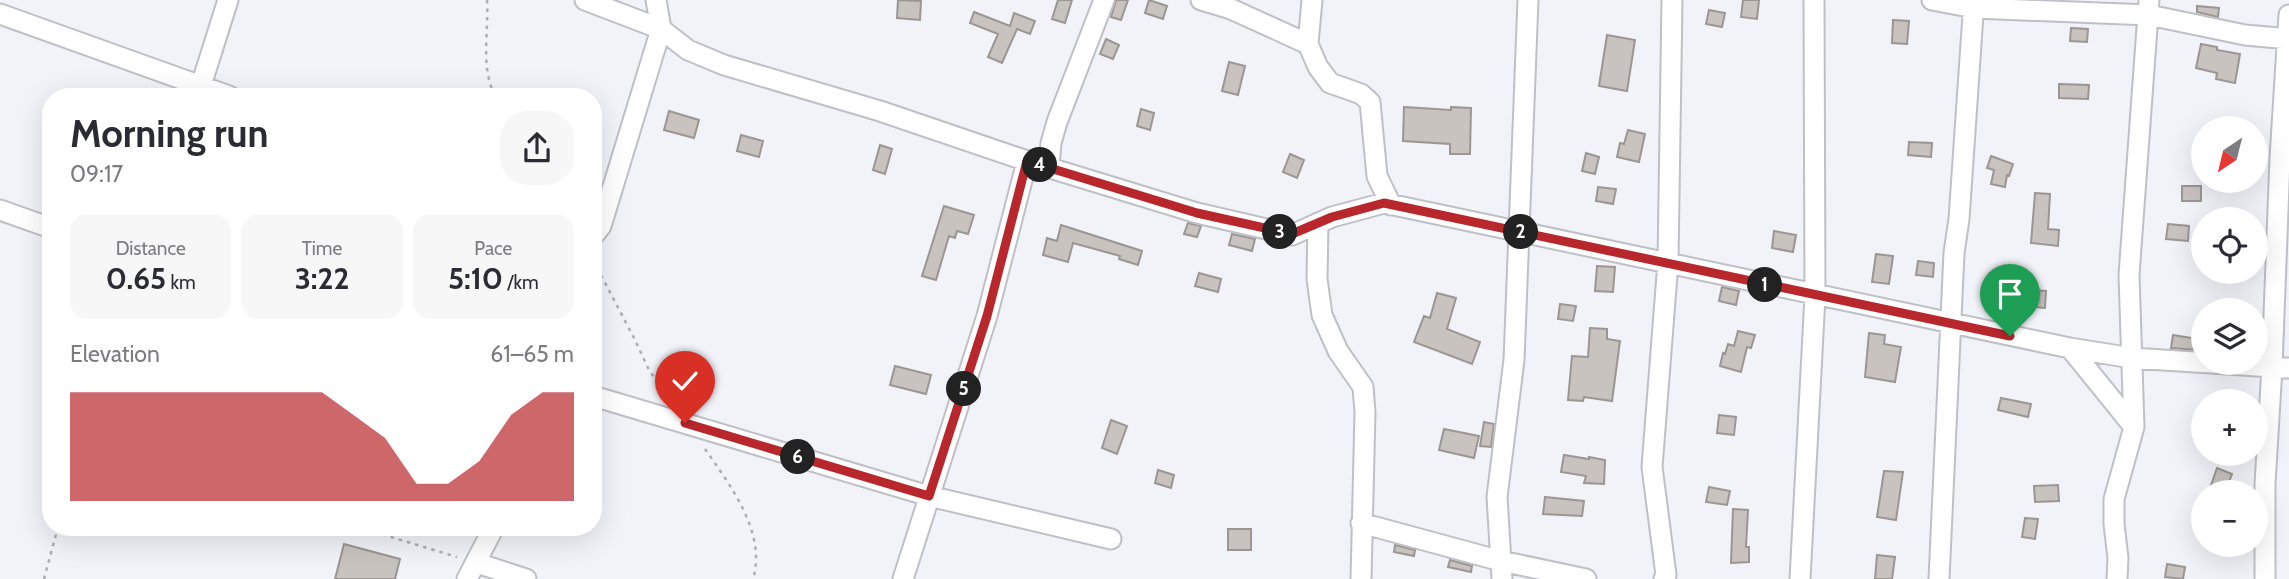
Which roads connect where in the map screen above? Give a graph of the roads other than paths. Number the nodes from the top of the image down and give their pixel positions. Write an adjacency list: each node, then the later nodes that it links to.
1 (228, 0): 19 (street)
2 (586, 0): 15 (street)
3 (656, 0): 15 (street)
4 (1104, 0): 21 (street)
5 (1201, 0): 17 (street)
6 (1312, 0): 17 (street)
7 (1528, 0): 27 (street)
8 (1672, 0): 28 (street)
9 (1814, 0): 29 (street)
10 (1932, 0): 11 (street)
11 (1974, 4): 12 (street); 30 (street)
12 (2149, 7): 16 (street); 32 (street)
13 (0, 14): 18 (street)
14 (2289, 15): 16 (street)
15 (661, 29): 20 (street); 24 (street)
16 (2288, 39): 33 (street)
17 (1308, 44): 22 (street)
18 (192, 88)
19 (201, 88)
20 (1027, 161): 21 (street); 36 (street)
21 (1049, 167): 25 (street)
22 (1391, 205): 25 (street); 27 (street)
23 (0, 210): 26 (street)
24 (602, 210)
25 (1318, 223): 37 (street)
26 (42, 225)
27 (1521, 232): 28 (street); 40 (street)
28 (1668, 262): 29 (street); 46 (street)
29 (1815, 296): 30 (street); 47 (street)
30 (1950, 324): 31 (street); 48 (street)
31 (2070, 348): 32 (street); 35 (street)
32 (2132, 358): 33 (street); 35 (street)
33 (2281, 367): 50 (street)
34 (602, 399): 36 (street)
35 (2134, 427): 49 (street)
36 (929, 496): 39 (street); 43 (street)
37 (1361, 523): 40 (street); 44 (street)
38 (490, 536): 41 (street)
39 (1111, 540)
40 (1502, 570): 45 (street)
41 (472, 571): 42 (street)
42 (526, 579)
43 (903, 579)
44 (1362, 579)
45 (1586, 579)
46 (1664, 579)
47 (1800, 579)
48 (1939, 579)
49 (2117, 579)
50 (2265, 579)

